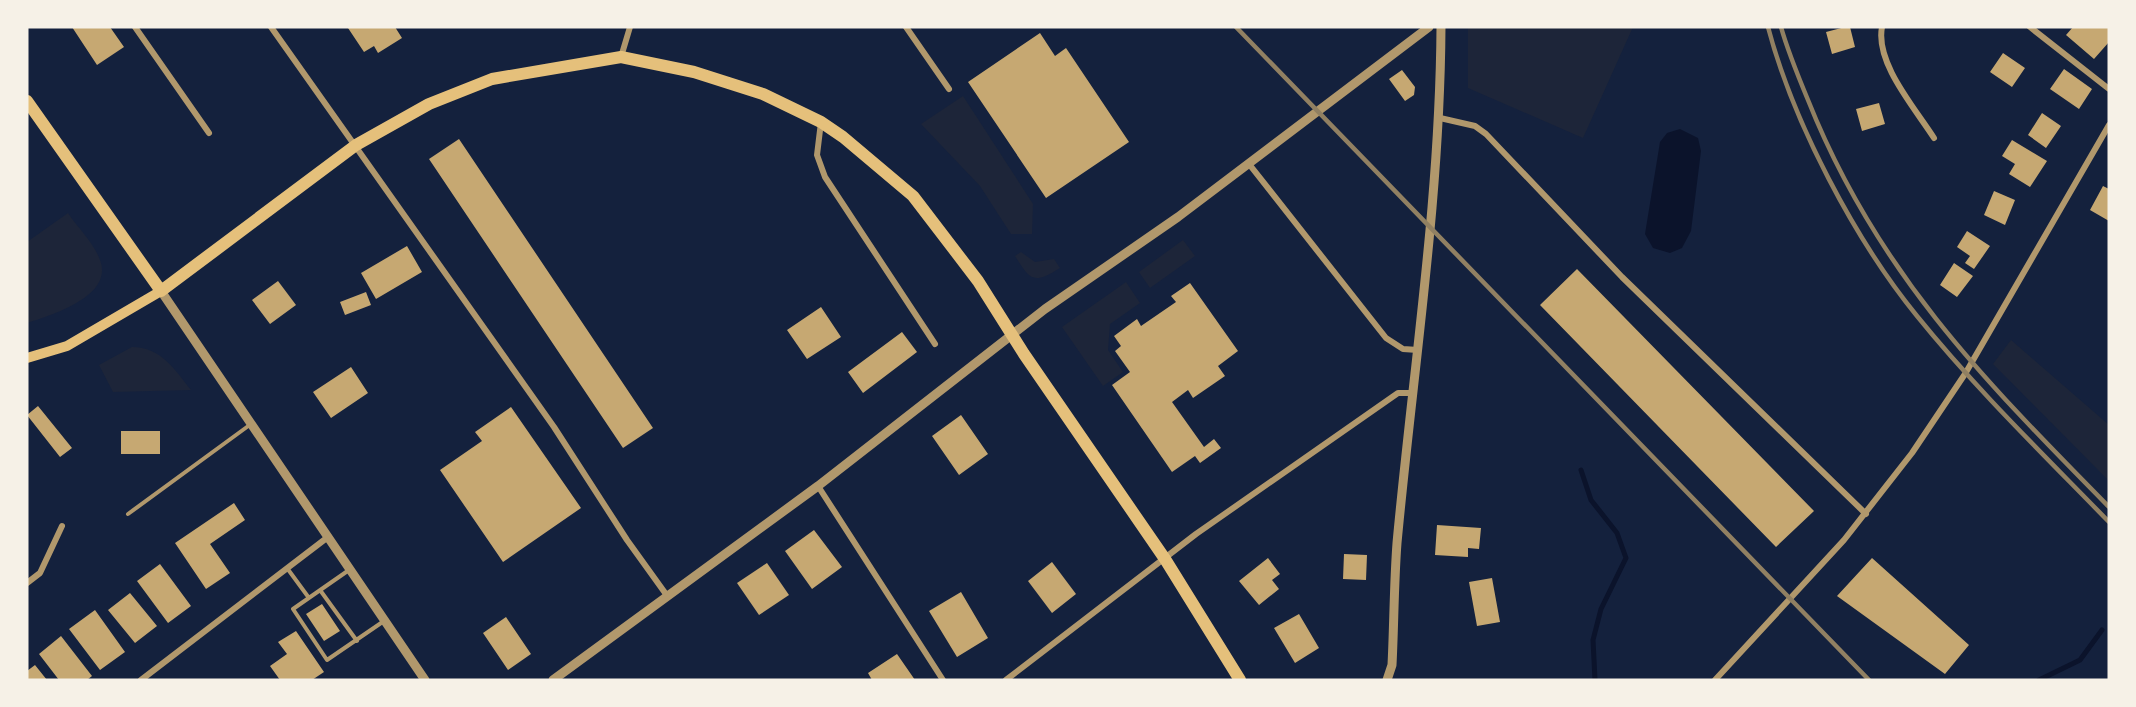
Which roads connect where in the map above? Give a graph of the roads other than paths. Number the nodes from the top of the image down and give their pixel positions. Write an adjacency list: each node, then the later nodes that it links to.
1 (135, 27): 16 (street)
2 (272, 27): 18 (street)
3 (630, 27): 9 (street)
4 (906, 27): 11 (street)
5 (1429, 27): 19 (street)
6 (1441, 27): 13 (street)
7 (1882, 27): 17 (street)
8 (2030, 27): 10 (street)
9 (621, 57): 14 (main road); 18 (main road)
10 (2109, 88)
11 (949, 89)
12 (27, 101): 20 (main road)
13 (1440, 118): 23 (street); 29 (street)
14 (821, 122): 21 (main road); 22 (street)
15 (2109, 124): 29 (street)
16 (209, 133)
17 (1934, 138)
18 (356, 145): 20 (main road); 37 (street)
19 (1249, 164): 21 (street); 23 (street)
20 (161, 291): 24 (main road); 26 (street)
21 (1012, 335): 27 (street); 32 (main road)
22 (935, 344)
23 (1418, 350): 25 (street)
24 (27, 358)
25 (1414, 393): 32 (street); 47 (street)
26 (251, 423): 28 (lane); 31 (street)
27 (818, 486): 37 (street); 44 (street)
28 (129, 514)
29 (1866, 514): 48 (street)
30 (63, 526): 35 (street)
31 (328, 537): 33 (street); 34 (street)
32 (1165, 559): 45 (street); 46 (main road)
33 (287, 567): 38 (lane); 41 (street)
34 (350, 570): 36 (lane); 39 (street)
35 (27, 583)
36 (320, 590): 38 (lane); 40 (lane)
37 (668, 597): 43 (street)
38 (309, 598): 40 (lane)
39 (384, 621): 40 (lane); 42 (street)
40 (357, 641)
41 (141, 680)
42 (425, 680)
43 (553, 680)
44 (943, 680)
45 (1006, 680)
46 (1240, 680)
47 (1387, 680)
48 (1715, 680)

